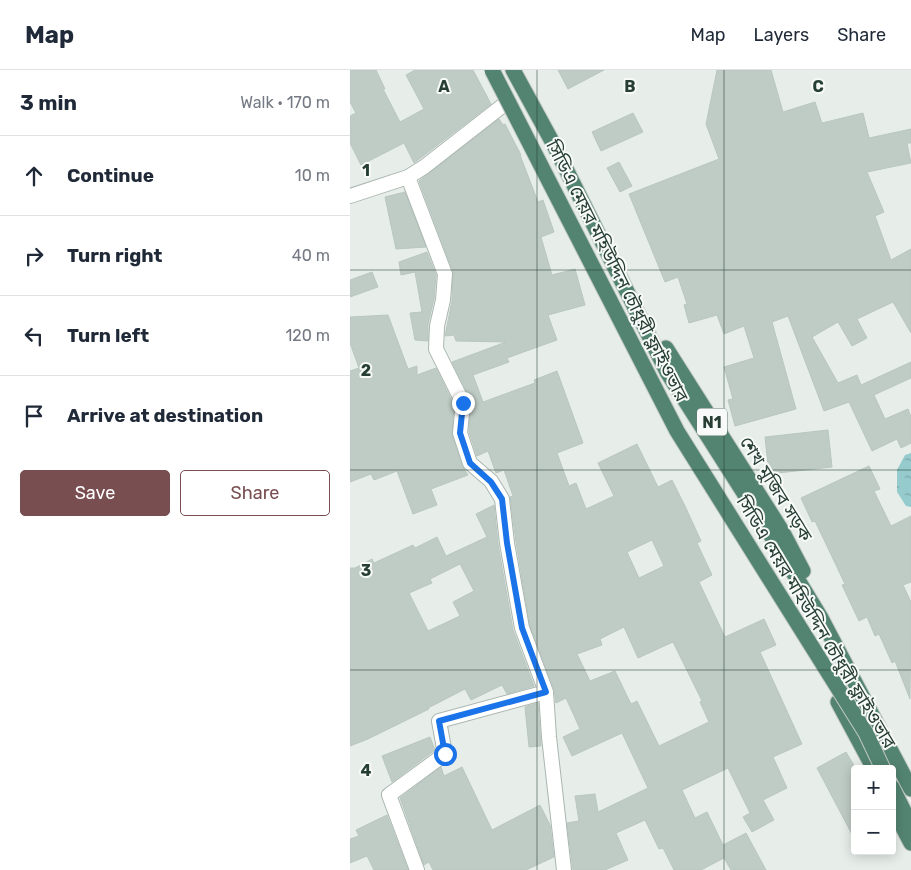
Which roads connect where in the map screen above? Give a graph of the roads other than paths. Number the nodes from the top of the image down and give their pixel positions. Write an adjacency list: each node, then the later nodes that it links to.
1 (491, 70): 4 (highway, N1); 9 (highway, সিডিএ মেয়র মহিউদ্দিন চৌধুরী ফ্লাইওভার, bridge)
2 (513, 70): 11 (highway)
3 (520, 70): 10 (highway, শেখ মুজিব সড়ক / N1)
4 (506, 102): 5 (street); 8 (highway, N1)
5 (408, 177): 6 (street); 7 (street)
6 (350, 196)
7 (546, 692): 16 (street); 17 (street)
8 (872, 765)
9 (881, 765)
10 (911, 772)
11 (911, 789)
12 (896, 795): 14 (highway)
13 (894, 810): 15 (highway)
14 (911, 825)
15 (911, 843)
16 (417, 870)
17 (564, 870)

